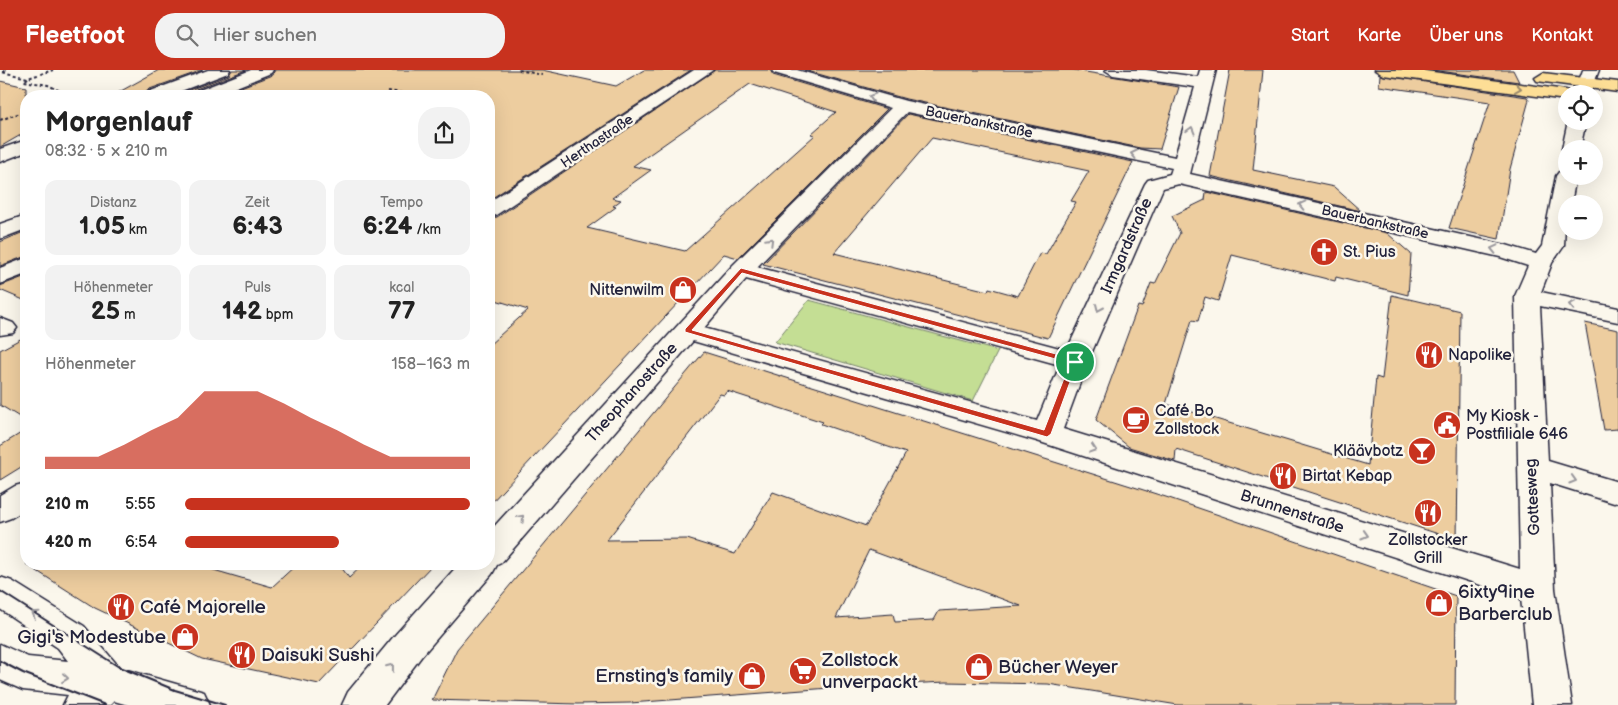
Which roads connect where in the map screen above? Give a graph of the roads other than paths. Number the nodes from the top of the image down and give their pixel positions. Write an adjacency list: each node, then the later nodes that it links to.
1 (264, 70): 12 (street)
2 (705, 70): 21 (street, Herthastraße)
3 (780, 70): 16 (street, Bauerbankstraße, one-way to 3)
4 (1113, 70): 8 (street)
5 (1383, 70): 13 (main road, one-way to 13)
6 (1487, 70): 9 (main road)
7 (211, 71): 11 (street)
8 (1206, 77): 19 (street, one-way to 8)
9 (1586, 82): 10 (main road)
10 (1618, 88)
11 (168, 90)
12 (215, 90)
13 (1558, 94)
14 (1603, 100): 15 (main road)
15 (1618, 102)
16 (902, 106): 19 (street, Bauerbankstraße, one-way to 16); 26 (street, Theophanostraße, one-way to 16)
17 (20, 148): 18 (street)
18 (0, 156)
19 (1180, 171): 24 (street, Bauerbankstraße, one-way to 19); 31 (street, Irmgardstraße, one-way to 31)
20 (1564, 185): 24 (street, Gottesweg)
21 (495, 207)
22 (20, 224): 23 (street)
23 (0, 232)
24 (1541, 263): 28 (street, Gottesweg)
25 (20, 268): 27 (street)
26 (741, 270): 30 (street, Theophanostraße); 31 (street)
27 (0, 277)
28 (1527, 296): 29 (street, one-way to 28); 33 (street, Gottesweg)
29 (1618, 315)
30 (687, 330): 32 (street, Brunnenstraße); 37 (street, Theophanostraße, one-way to 30)
31 (1075, 362): 32 (street, Irmgardstraße)
32 (1047, 434): 39 (street, Brunnenstraße, one-way to 39)
33 (1532, 467): 34 (street, one-way to 34); 39 (street, Gottesweg)
34 (1614, 492)
35 (20, 498): 36 (street)
36 (0, 510)
37 (495, 547)
38 (475, 570): 45 (street, one-way to 38)
39 (1538, 589): 43 (street, Gottesweg)
40 (0, 591): 42 (street, one-way to 40)
41 (0, 661): 42 (street, one-way to 42)
42 (95, 694): 44 (street)
43 (1557, 697)
44 (190, 705)
45 (362, 705)

